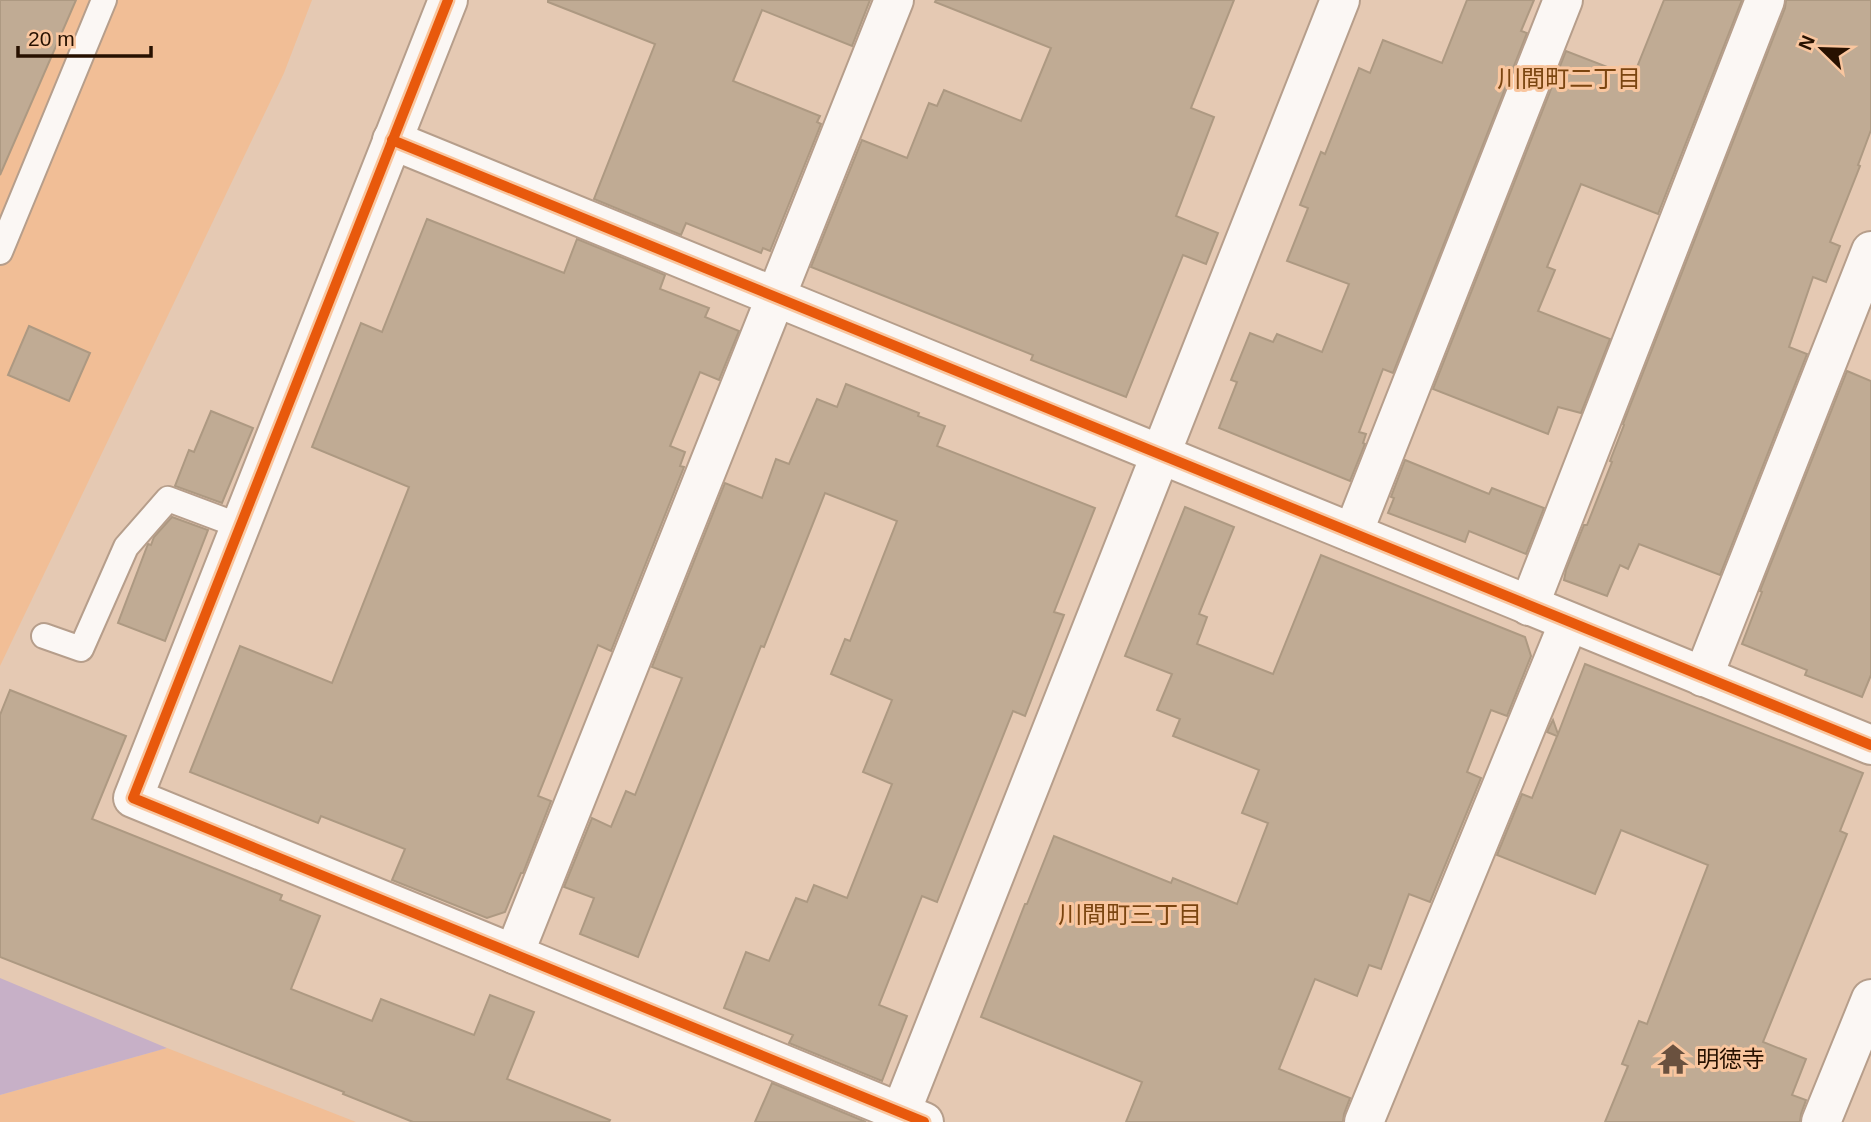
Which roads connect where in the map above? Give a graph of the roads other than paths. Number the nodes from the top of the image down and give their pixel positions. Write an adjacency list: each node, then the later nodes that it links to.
1 (104, 0): 9 (lane)
2 (448, 0): 7 (street)
3 (894, 0): 10 (street)
4 (1339, 0): 11 (street)
5 (1563, 0): 13 (street)
6 (1765, 0): 14 (street)
7 (393, 140): 10 (street); 12 (street)
8 (1871, 251): 17 (street)
9 (0, 253)
10 (776, 297): 11 (street); 19 (street)
11 (1160, 454): 13 (street); 21 (street)
12 (240, 526): 16 (lane); 19 (street)
13 (1353, 533): 14 (street)
14 (1530, 606): 15 (street)
15 (1569, 622): 17 (street); 22 (street)
16 (44, 636)
17 (1703, 677): 18 (street)
18 (1871, 745)
19 (514, 954): 21 (street)
20 (1871, 999): 23 (street)
21 (907, 1119)
22 (1364, 1122)
23 (1821, 1122)

